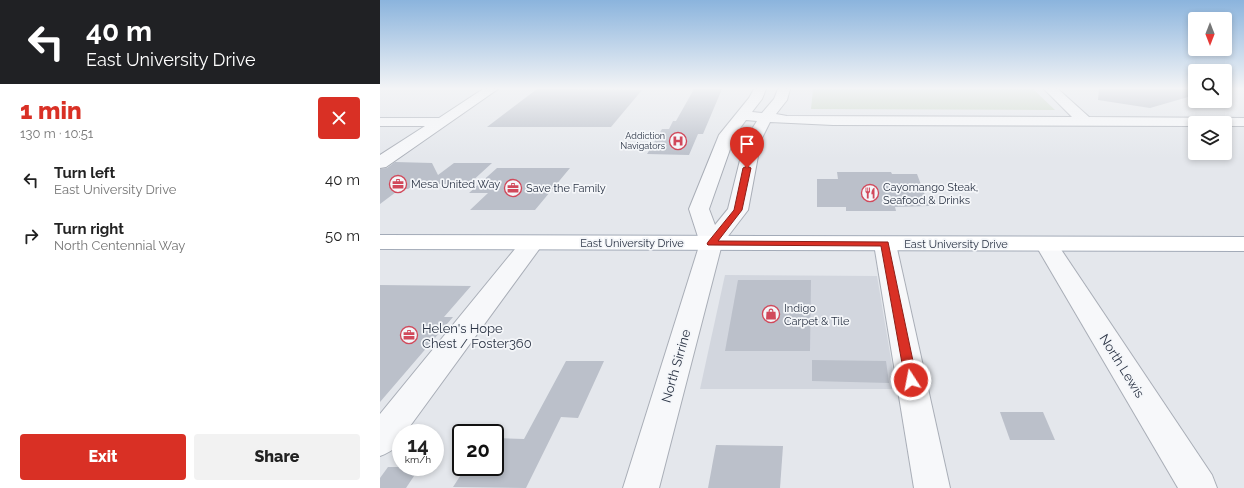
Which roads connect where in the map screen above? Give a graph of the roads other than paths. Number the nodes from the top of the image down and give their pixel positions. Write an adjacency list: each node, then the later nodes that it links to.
1 (457, 112): 8 (street)
2 (745, 112): 5 (street)
3 (770, 112): 6 (street)
4 (1075, 112): 9 (street)
5 (743, 115): 6 (street); 14 (street)
6 (766, 117): 9 (street); 14 (street)
7 (380, 122): 8 (street)
8 (442, 122): 11 (street)
9 (1086, 122): 10 (street)
10 (1244, 122)
11 (380, 163)
12 (380, 242): 13 (main road, East University Drive)
13 (532, 243): 14 (main road, East University Drive); 18 (street)
14 (711, 244): 15 (main road, East University Drive); 19 (street, North Sirrine)
15 (885, 244): 16 (main road, East University Drive); 20 (street)
16 (1046, 244): 17 (main road, East University Drive); 21 (street, North Lewis)
17 (1244, 244)
18 (380, 440)
19 (641, 488)
20 (932, 488)
21 (1199, 488)

